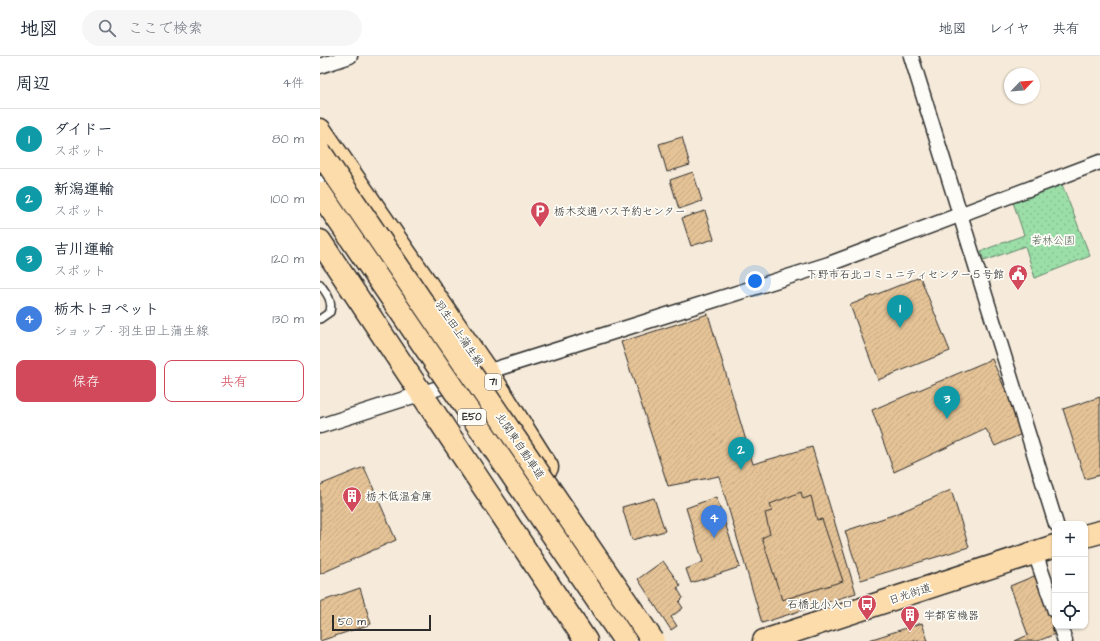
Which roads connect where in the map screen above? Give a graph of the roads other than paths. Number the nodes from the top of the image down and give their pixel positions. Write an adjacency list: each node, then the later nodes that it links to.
1 (350, 56): 3 (street)
2 (911, 56): 12 (street)
3 (320, 66)
4 (320, 130): 7 (main road, 羽生田上蒲生線 / 71)
5 (320, 152): 27 (main road, 北関東自動車道 / E50, bridge)
6 (1100, 162): 12 (street)
7 (344, 166): 8 (lane); 9 (main road, 羽生田上蒲生線 / 71)
8 (320, 180)
9 (359, 186): 10 (lane); 16 (main road, 羽生田上蒲生線 / 71)
10 (331, 196): 11 (lane); 26 (main road, E50, bridge)
11 (320, 205)
12 (961, 216): 16 (street); 19 (street)
13 (320, 241): 17 (main road)
14 (320, 284): 15 (lane)
15 (320, 319)
16 (487, 372): 17 (street); 28 (main road, 羽生田上蒲生線 / 71)
17 (422, 394): 18 (street); 25 (main road)
18 (320, 426)
19 (1055, 521)
20 (1100, 532): 21 (main road)
21 (1088, 535)
22 (1045, 549): 23 (street); 29 (main road, 日光街道)
23 (1052, 593)
24 (1061, 629): 30 (street)
25 (586, 641)
26 (625, 641)
27 (653, 641)
28 (657, 641)
29 (764, 641)
30 (1065, 641)

